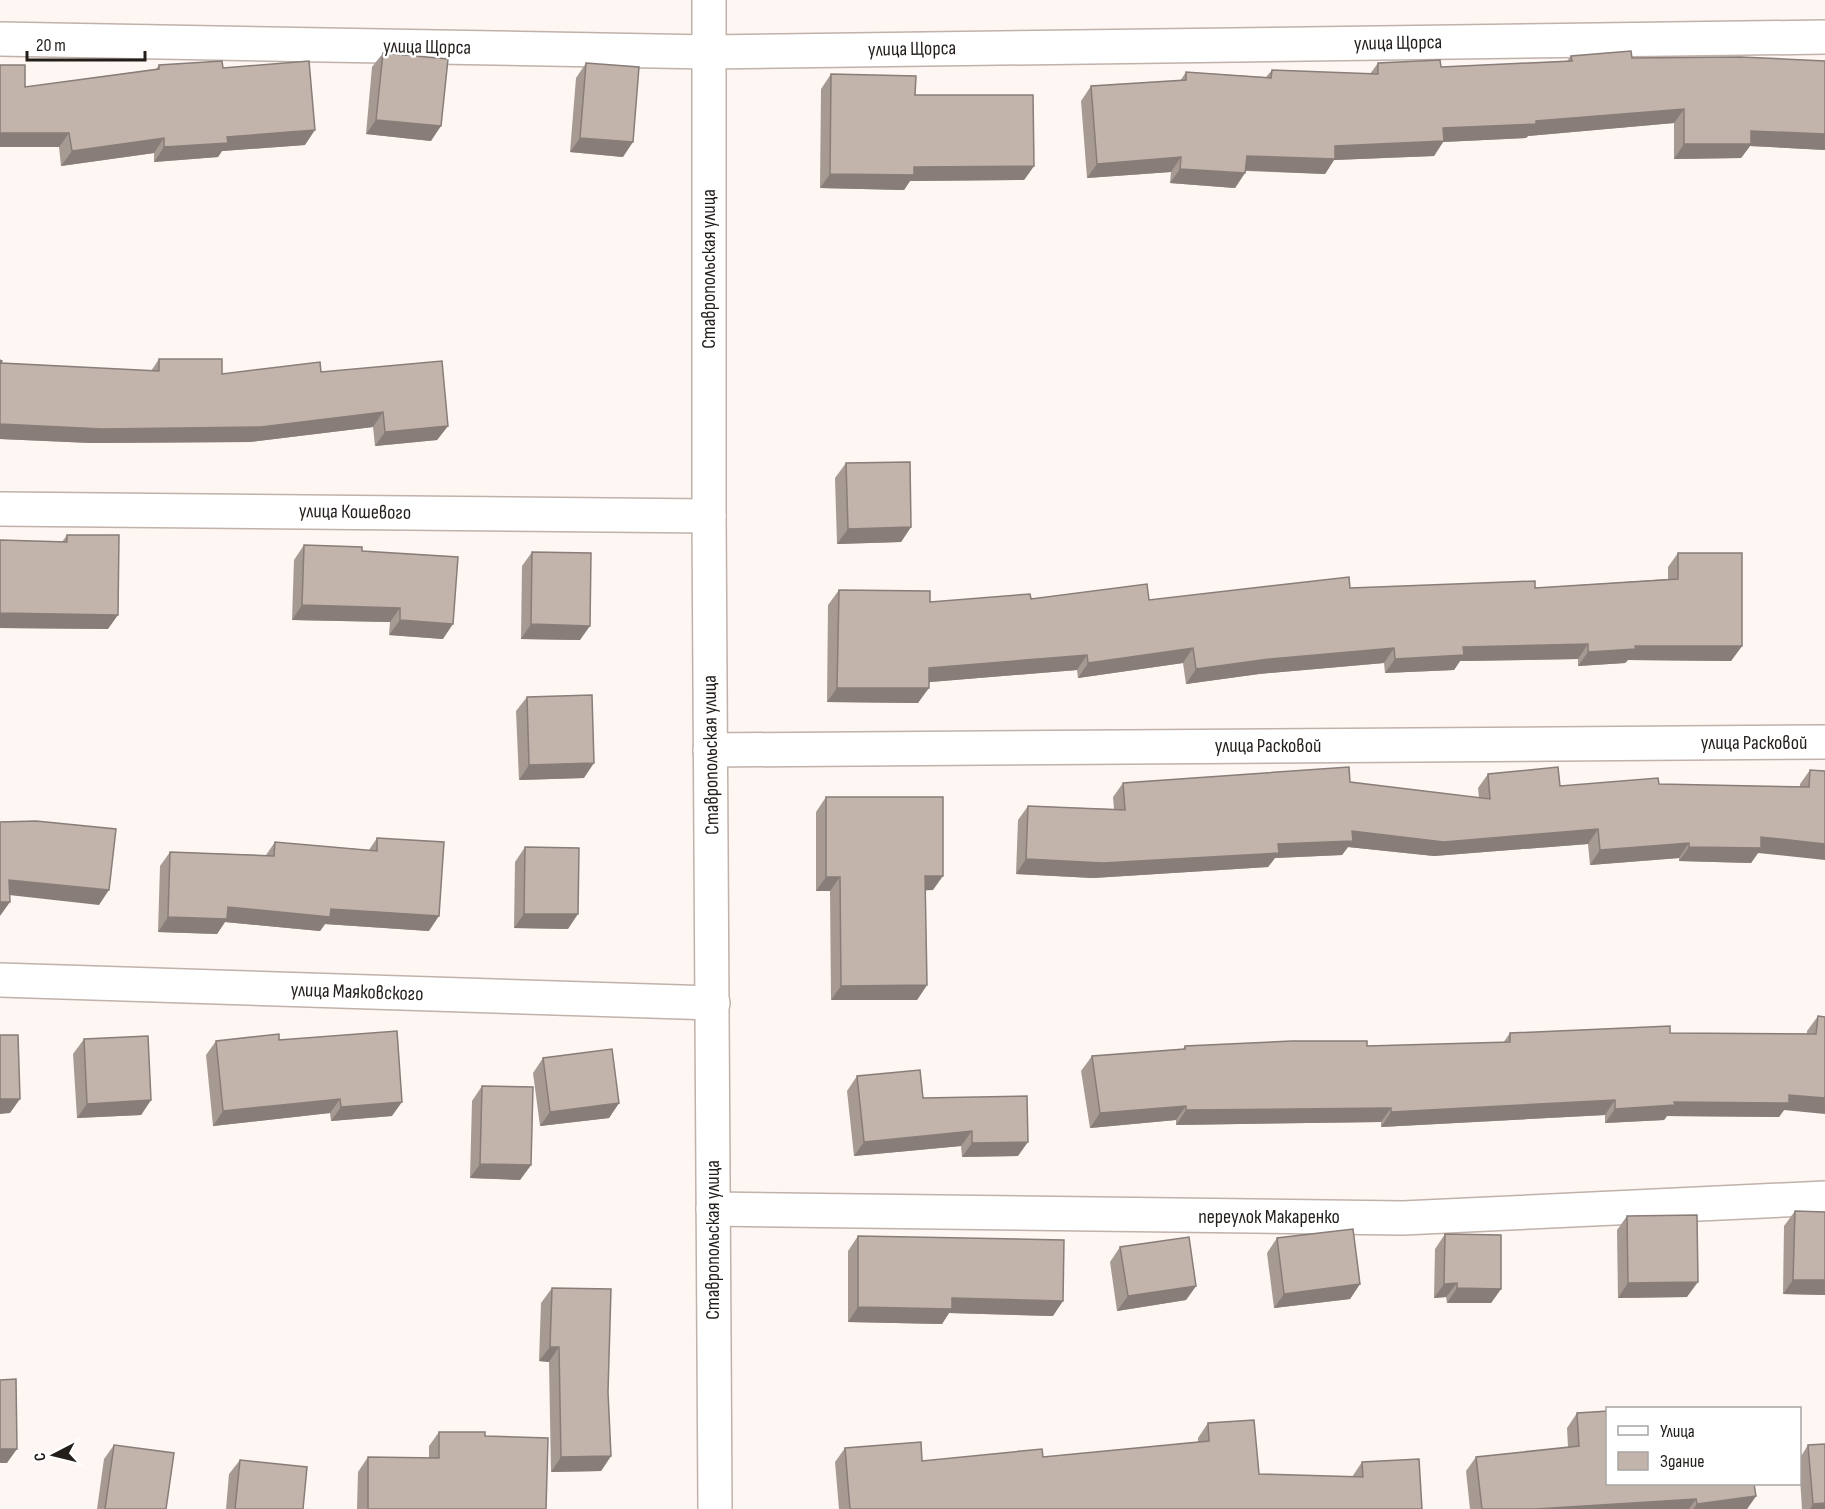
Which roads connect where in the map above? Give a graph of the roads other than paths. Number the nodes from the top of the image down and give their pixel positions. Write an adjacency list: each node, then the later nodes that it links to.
1 (709, 0): 4 (street, Ставропольская улица)
2 (1825, 37): 4 (street, улица Щорса)
3 (0, 39): 4 (street, улица Щорса)
4 (709, 52): 6 (street, Ставропольская улица)
5 (0, 508): 6 (street, улица Кошевого)
6 (709, 516): 8 (street, Ставропольская улица)
7 (1825, 742): 8 (street, улица Расковой)
8 (710, 750): 10 (street, Ставропольская улица)
9 (0, 980): 10 (street, улица Маяковского)
10 (713, 1003): 12 (street, Ставропольская улица)
11 (1825, 1198): 12 (street, переулок Макаренко)
12 (713, 1209): 13 (street, Ставропольская улица)
13 (715, 1509)

